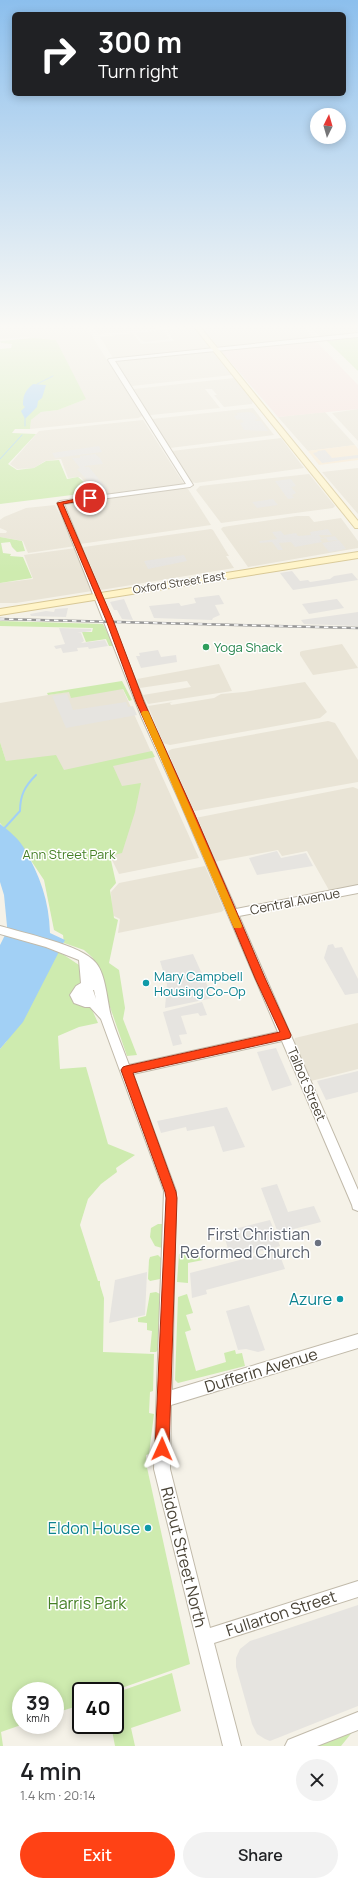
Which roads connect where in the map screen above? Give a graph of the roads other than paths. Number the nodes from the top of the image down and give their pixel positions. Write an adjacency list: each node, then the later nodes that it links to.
1 (142, 409): 5 (street, Talbot Street)
2 (263, 409): 3 (main road)
3 (358, 526)
4 (358, 555): 5 (main road, Oxford Street East)
5 (98, 595): 6 (main road, Oxford Street East); 8 (street, Talbot Street)
6 (0, 612)
7 (358, 889): 8 (street, Central Avenue)
8 (233, 913): 14 (street, Talbot Street)
9 (0, 930): 10 (street, Ridout Street North)
10 (83, 958): 11 (street, Ridout Street North); 12 (street, Ridout Street North)
11 (86, 985): 12 (street); 13 (street, Ridout Street North)
12 (99, 986): 13 (street, Ridout Street North)
13 (106, 1017): 15 (street, Ridout Street North)
14 (286, 1035): 15 (street); 16 (street, Talbot Street)
15 (126, 1070): 18 (street, Ridout Street North)
16 (358, 1205)
17 (358, 1341): 18 (street, Dufferin Avenue)
18 (163, 1400): 20 (street, Ridout Street North)
19 (358, 1589): 20 (street, Fullarton Street)
20 (204, 1638): 22 (street, Ridout Street North)
21 (358, 1721): 23 (street)
22 (232, 1746)
23 (294, 1746)

